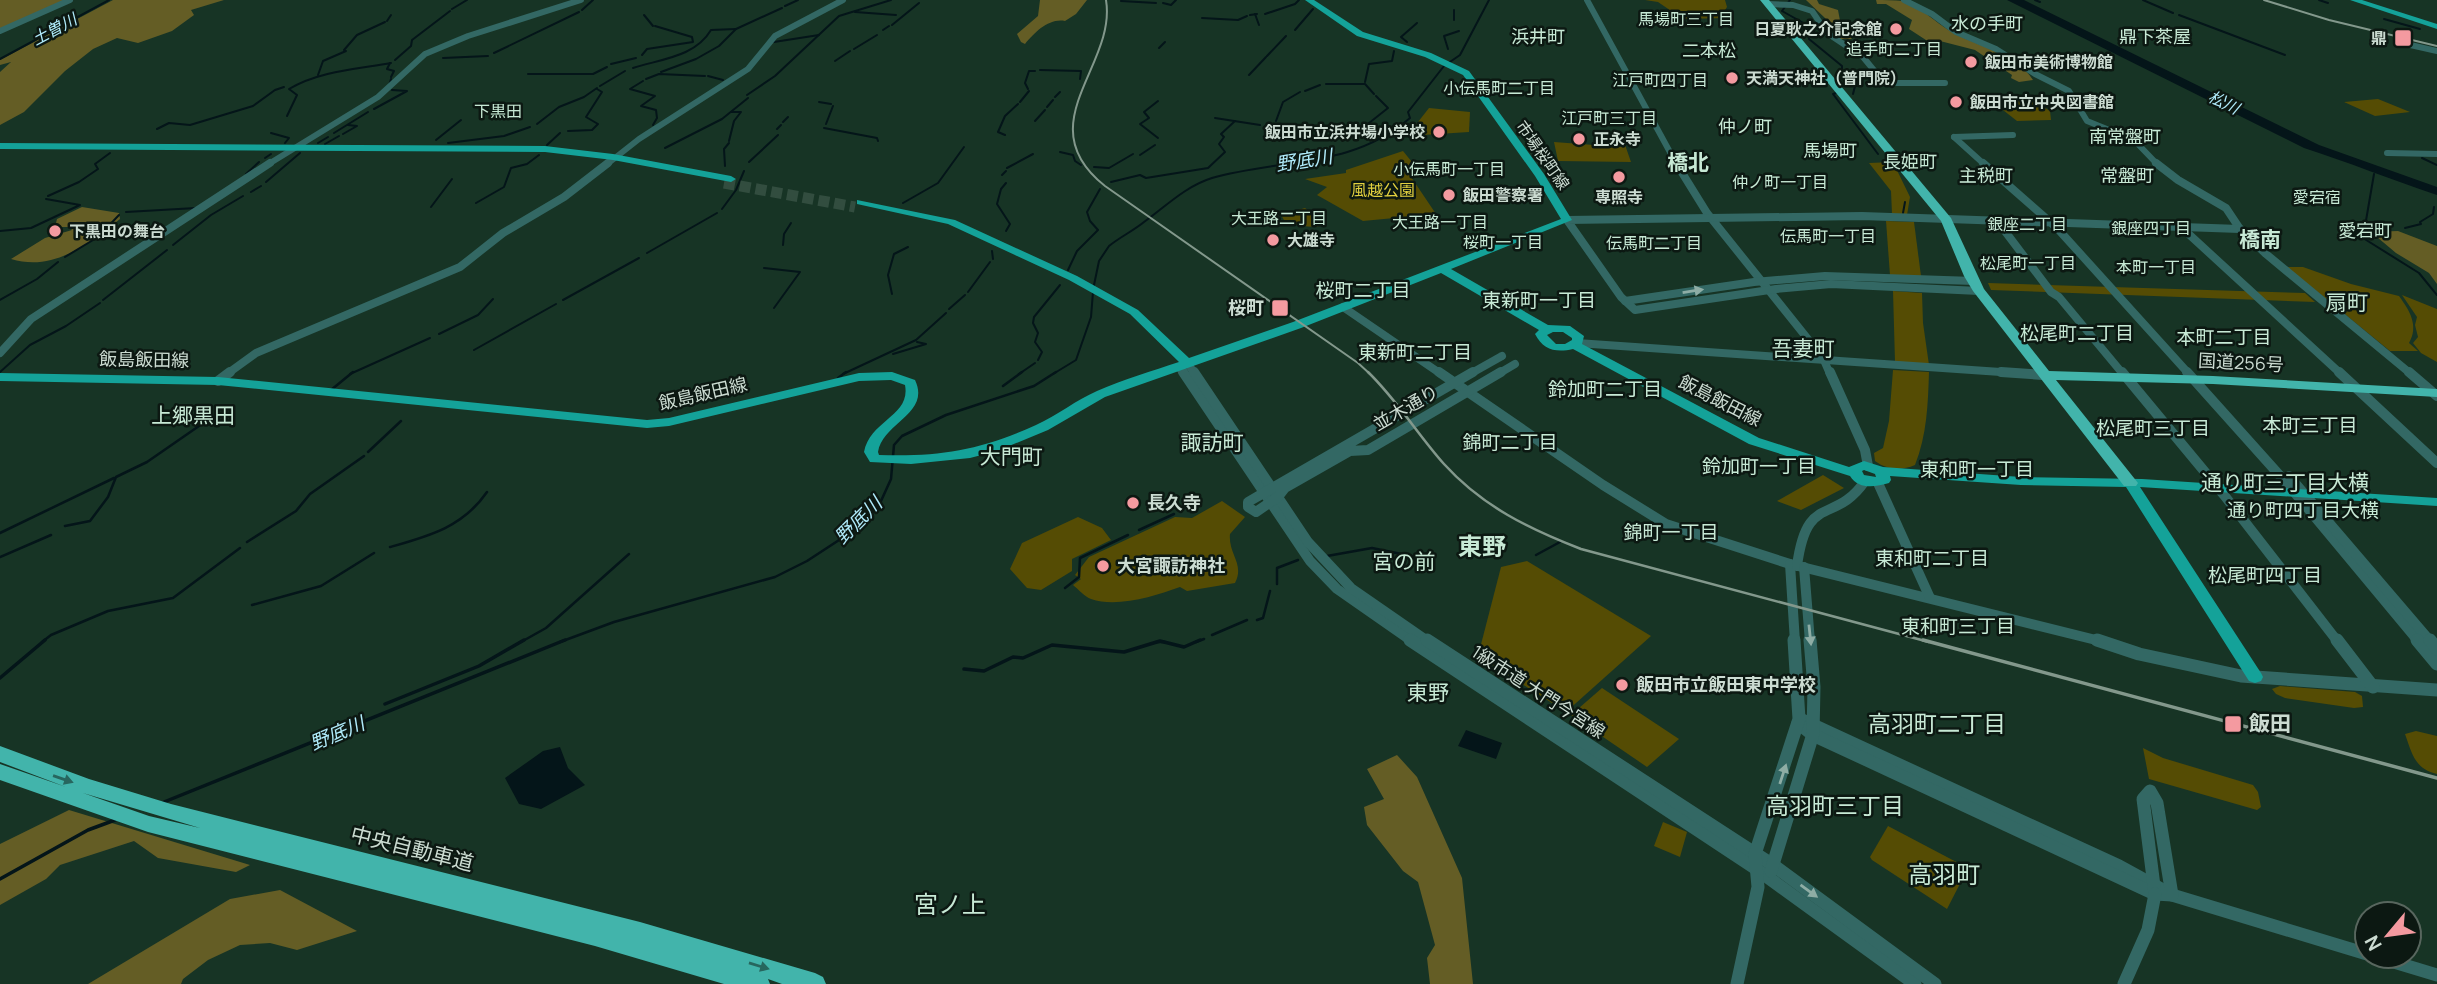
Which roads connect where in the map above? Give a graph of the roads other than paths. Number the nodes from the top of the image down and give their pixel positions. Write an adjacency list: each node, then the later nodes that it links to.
1 (70, 0): 10 (street)
2 (581, 0): 16 (street)
3 (843, 0): 19 (street)
4 (1309, 0): 23 (main road, 市場桜町線)
5 (1587, 0): 22 (street)
6 (1903, 0): 28 (street)
7 (2354, 0): 9 (main road)
8 (1766, 2): 13 (street); 24 (highway)
9 (2437, 27)
10 (0, 32)
11 (2406, 44): 12 (street)
12 (2437, 51)
13 (1945, 83)
14 (2013, 135): 26 (street)
15 (0, 146): 16 (main road)
16 (293, 148): 19 (main road); 36 (street)
17 (2387, 153): 18 (street)
18 (2437, 154)
19 (611, 159): 20 (main road); 45 (street)
20 (728, 181)
21 (858, 204): 40 (main road)
22 (1710, 217): 23 (street); 24 (street); 30 (street)
23 (1567, 220): 29 (main road); 32 (street)
24 (1947, 220): 25 (street); 31 (highway)
25 (1998, 222): 26 (street); 43 (street)
26 (2056, 224): 27 (street); 44 (street)
27 (2181, 227): 28 (street); 47 (street)
28 (2240, 229): 49 (street)
29 (1443, 269): 33 (main road, 飯島飯田線); 34 (main road, 飯島飯田線)
30 (1765, 286): 31 (street); 32 (street, one-way to 30); 32 (street); 38 (street)
31 (1977, 286): 41 (highway)
32 (1625, 301)
33 (1343, 307): 40 (main road, 飯島飯田線); 46 (street)
34 (1542, 329): 35 (main road, 飯島飯田線); 35 (main road, 飯島飯田線)
35 (1579, 345): 38 (street); 51 (main road, 飯島飯田線)
36 (0, 353)
37 (1502, 356): 46 (street, 並木通り)
38 (1826, 362): 41 (street); 51 (street)
39 (1515, 364): 48 (street, 並木通り)
40 (1183, 365): 45 (main road, 飯島飯田線); 55 (street)
41 (2043, 375): 43 (highway, 国道256号); 52 (highway)
42 (0, 377): 45 (main road, 飯島飯田線)
43 (2127, 377): 44 (highway, 国道256号); 53 (street)
44 (2198, 380): 47 (highway, 国道256号); 54 (street)
45 (218, 381)
46 (1456, 384): 48 (street); 55 (street, 並木通り)
47 (2359, 389): 49 (highway, 国道256号); 50 (street)
48 (1468, 392): 55 (street, 並木通り); 57 (street)
49 (2436, 394)
50 (2437, 463)
51 (1866, 474): 52 (main road, 飯島飯田線); 57 (street); 58 (street)
52 (2130, 483): 53 (main road, 飯島飯田線); 61 (main road)
53 (2218, 488): 54 (main road, 飯島飯田線); 62 (street)
54 (2300, 494): 56 (main road, 飯島飯田線); 59 (street); 60 (street)
55 (1271, 495): 68 (street)
56 (2437, 502)
57 (1797, 565): 58 (street); 64 (street); 65 (street, one-way to 65)
58 (1930, 598): 61 (street)
59 (2437, 649)
60 (2437, 664)
61 (2255, 677): 62 (street)
62 (2373, 687): 63 (street)
63 (2437, 690)
64 (1799, 721): 65 (street); 68 (street, one-way to 64)
65 (1814, 731): 69 (street); 70 (street)
66 (0, 754): 74 (highway, 中央自動車道, one-way to 74)
67 (0, 772): 73 (highway)
68 (1755, 861): 69 (street); 69 (street)
69 (1767, 876): 75 (street); 76 (street); 77 (street, one-way to 77)
70 (2155, 889): 71 (street); 71 (street); 78 (street)
71 (2172, 895): 72 (street)
72 (2353, 950)
73 (759, 984)
74 (815, 984)
75 (1737, 984)
76 (1915, 984)
77 (1935, 984)
78 (2124, 984)

